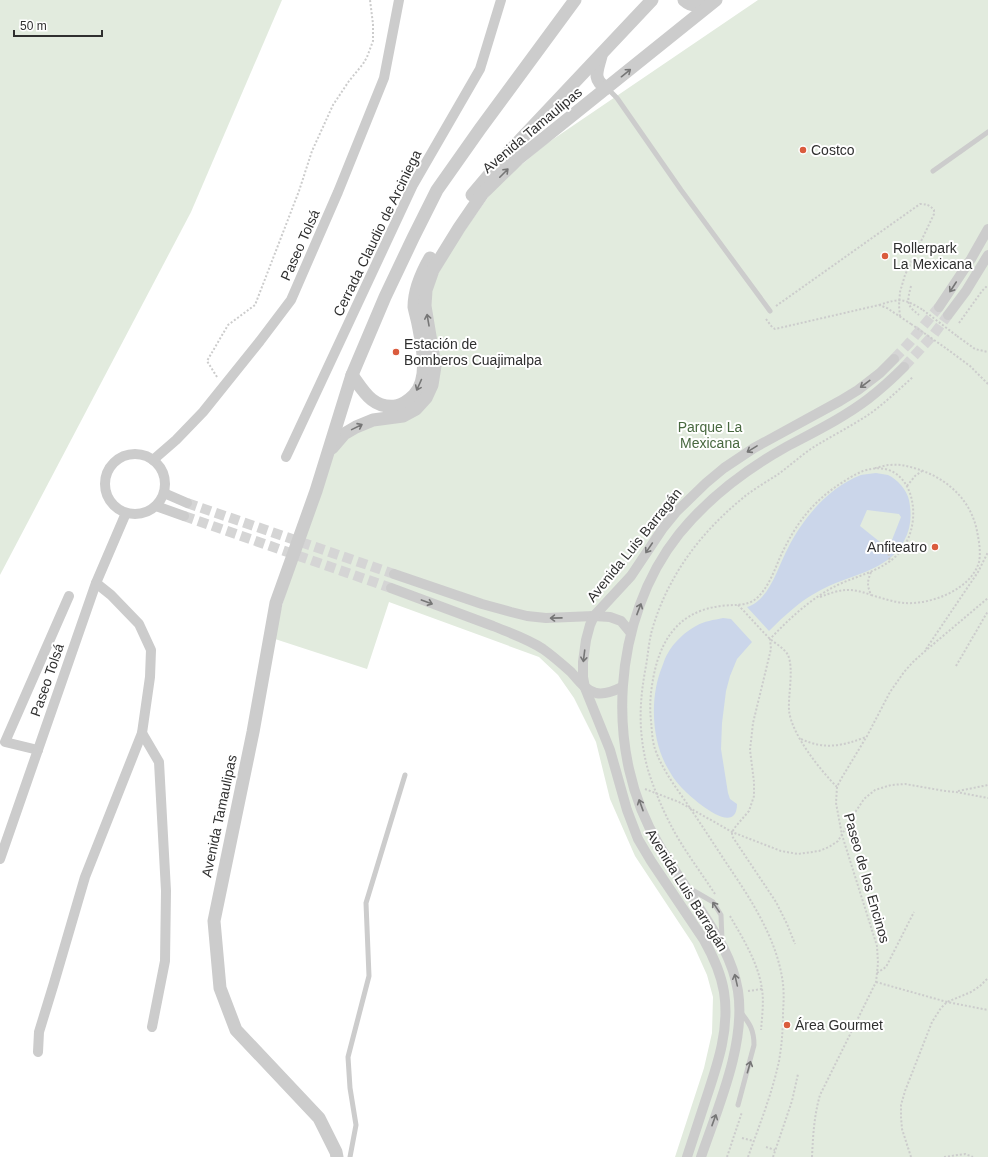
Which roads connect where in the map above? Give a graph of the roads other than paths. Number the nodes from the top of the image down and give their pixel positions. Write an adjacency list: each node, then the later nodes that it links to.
1 (399, 0): 22 (street, Paseo Tolsá)
2 (501, 0): 21 (street, Cerrada Claudio de Arciniega)
3 (575, 0): 19 (street, Avenida Tamaulipas)
4 (652, 0): 8 (street, Avenida Tamaulipas)
5 (684, 0): 6 (street)
6 (707, 0)
7 (716, 0): 9 (street, Avenida Tamaulipas, one-way to 7)
8 (602, 54): 9 (street); 19 (street, Avenida Tamaulipas, one-way to 19)
9 (607, 88): 15 (lane); 20 (street, Avenida Tamaulipas, one-way to 9)
10 (988, 132): 11 (lane)
11 (932, 171)
12 (988, 230): 14 (street, one-way to 14)
13 (988, 256): 16 (street)
14 (939, 307)
15 (770, 311)
16 (948, 315)
17 (894, 359): 32 (street, Avenida Luis Barragán, one-way to 32)
18 (904, 367): 33 (street, Avenida Luis Barragán, one-way to 18)
19 (352, 375): 20 (street, Avenida Tamaulipas)
20 (328, 453): 48 (street, Avenida Tamaulipas)
21 (286, 457)
22 (153, 460): 23 (street); 26 (street)
23 (164, 493): 24 (street); 25 (street)
24 (187, 502)
25 (156, 506): 26 (street); 27 (street)
26 (126, 513): 29 (street, Paseo Tolsá)
27 (184, 516)
28 (394, 574): 32 (street, Avenida Luis Barragán, one-way to 28)
29 (96, 583): 36 (street); 37 (street, Paseo Tolsá)
30 (391, 588): 35 (street, Avenida Luis Barragán, one-way to 35)
31 (69, 596): 37 (street)
32 (594, 616): 33 (street, Avenida Luis Barragán); 35 (street, Avenida Luis Barragán, one-way to 35)
33 (631, 633): 34 (street, Avenida Luis Barragán)
34 (622, 687): 35 (street); 40 (street, Avenida Luis Barragán, one-way to 34)
35 (585, 688): 42 (street, Avenida Luis Barragán)
36 (142, 733): 45 (street); 46 (street)
37 (38, 750): 39 (street, Paseo Tolsá)
38 (405, 775): 49 (lane)
39 (0, 859)
40 (686, 886): 41 (street, Avenida Luis Barragán); 41 (lane, one-way to 40)
41 (722, 943): 43 (street, Avenida Luis Barragán, one-way to 41)
42 (725, 1000): 43 (street); 50 (street, Avenida Luis Barragán)
43 (739, 1000): 44 (street, Avenida Luis Barragán)
44 (740, 1010): 47 (lane, one-way to 44); 51 (street, Avenida Luis Barragán, one-way to 44)
45 (152, 1027)
46 (38, 1052)
47 (738, 1105)
48 (336, 1157)
49 (350, 1157)
50 (686, 1157)
51 (702, 1157)

